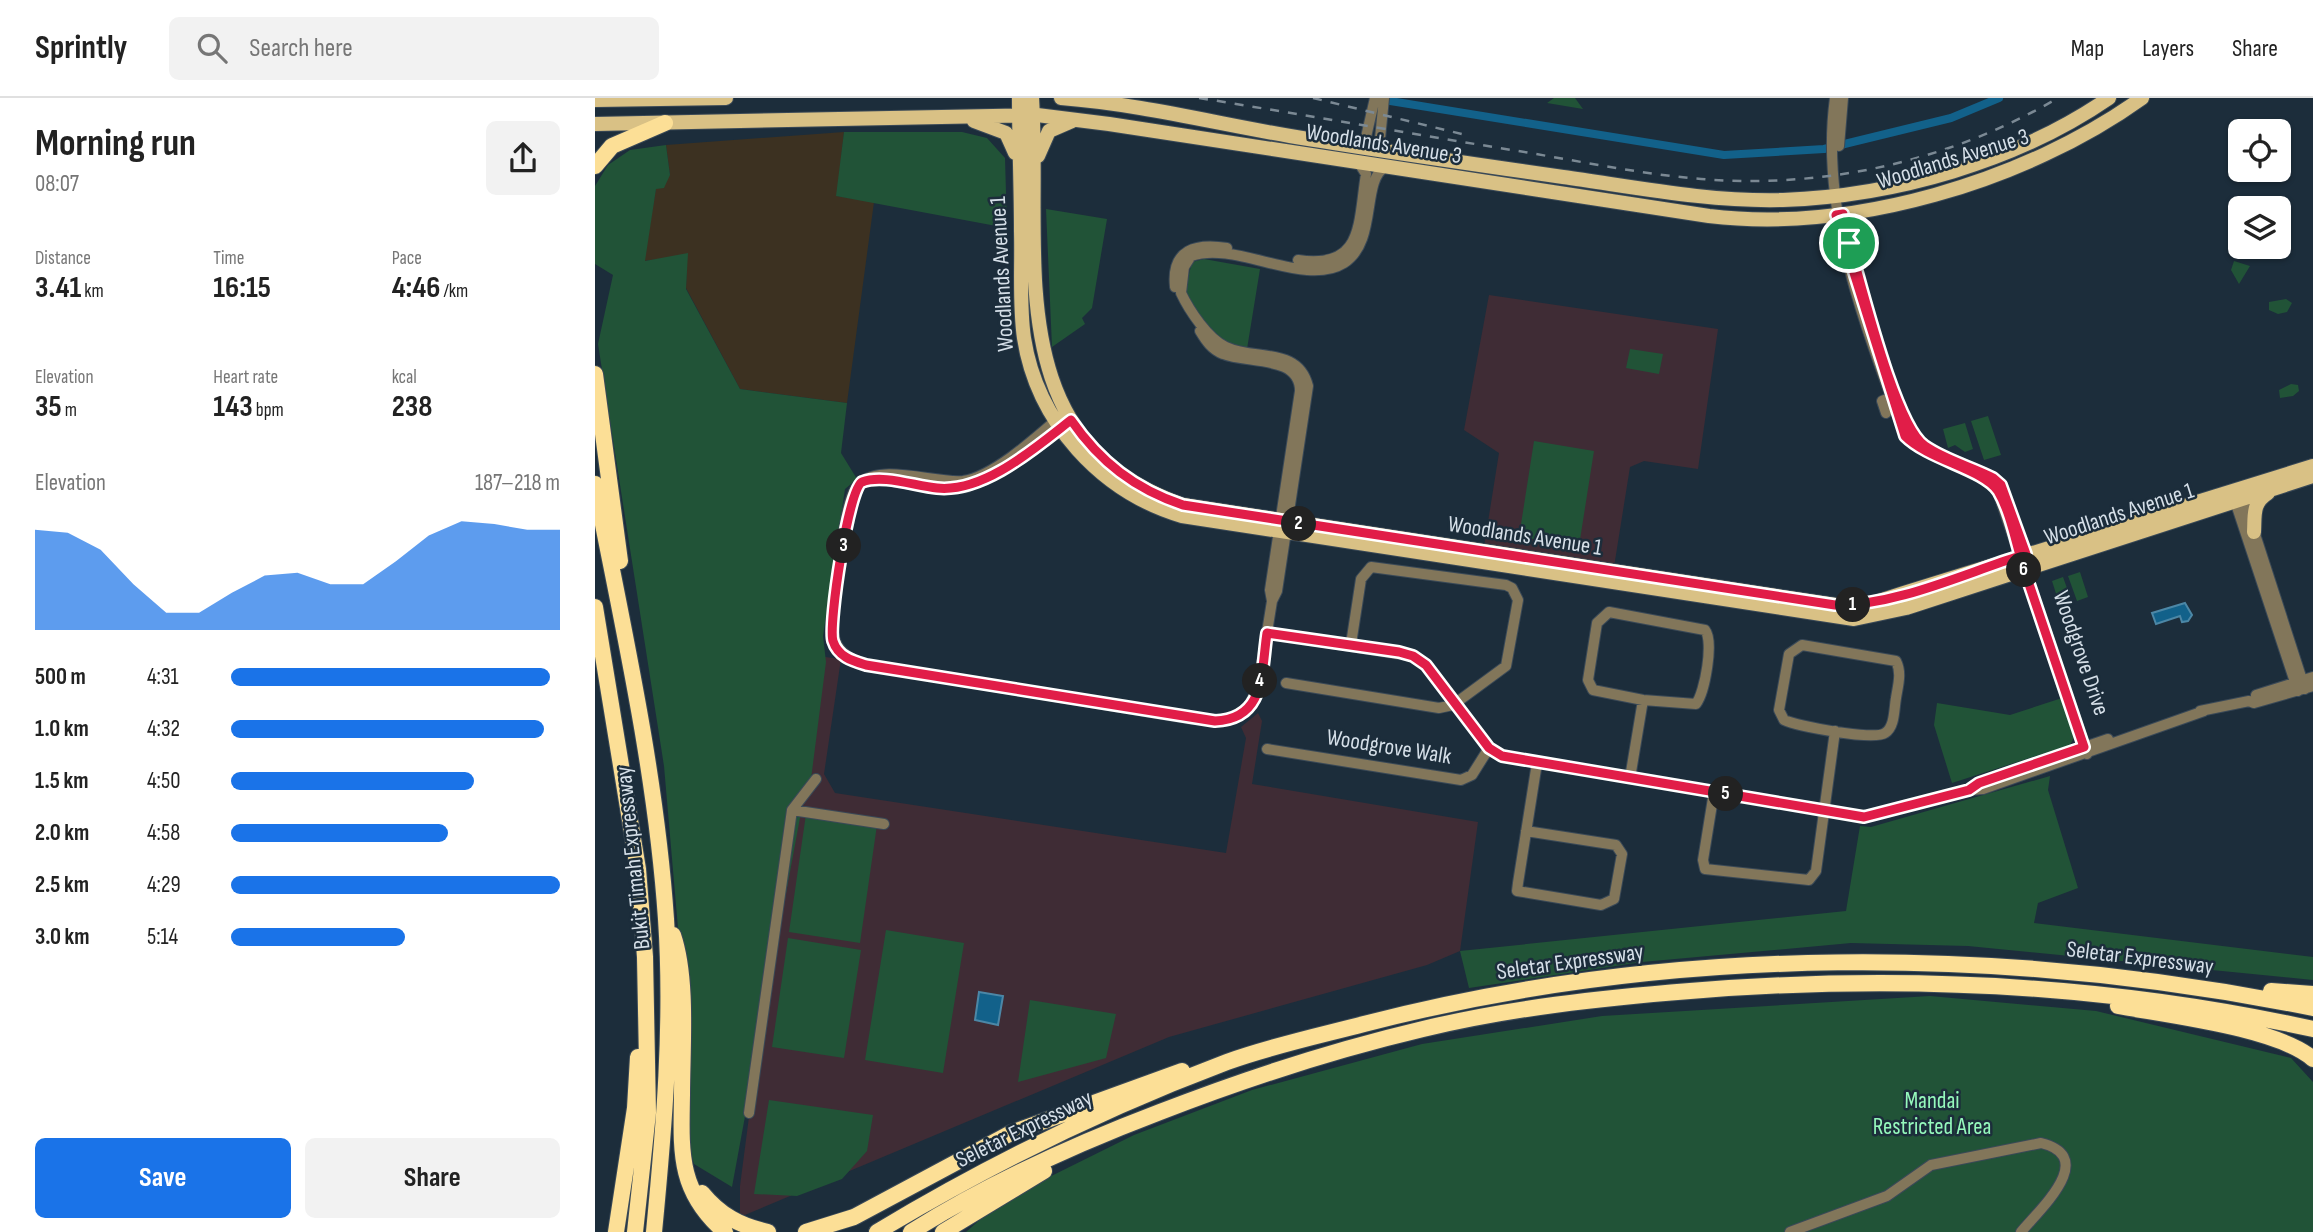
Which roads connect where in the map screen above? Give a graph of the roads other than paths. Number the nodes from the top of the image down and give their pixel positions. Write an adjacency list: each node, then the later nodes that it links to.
1 (726, 98): 10 (main road)
2 (1019, 98): 12 (main road, Woodlands Avenue 1)
3 (1031, 98): 12 (main road, Woodlands Avenue 1)
4 (1061, 98): 5 (main road, Woodlands Avenue 3)
5 (1070, 98): 18 (main road, Woodlands Avenue 3)
6 (1835, 98): 17 (street)
7 (1843, 98): 17 (street)
8 (2109, 98): 25 (main road, Woodlands Avenue 3)
9 (2142, 98): 26 (main road, Woodlands Avenue 3)
10 (595, 100)
11 (1379, 103): 18 (street); 19 (street)
12 (1026, 115): 13 (main road, Woodlands Avenue 3); 14 (main road, Woodlands Avenue 3); 23 (main road, Woodlands Avenue 1); 24 (main road, Woodlands Avenue 1)
13 (941, 117): 15 (main road, Woodlands Avenue 3); 23 (main road)
14 (1077, 120): 20 (main road, Woodlands Avenue 3); 24 (main road)
15 (665, 123): 16 (main road, Woodlands Avenue 3); 21 (highway)
16 (595, 124)
17 (1835, 137): 25 (street)
18 (1355, 146): 19 (main road, Woodlands Avenue 3)
19 (1387, 150): 25 (main road, Woodlands Avenue 3)
20 (1359, 163): 22 (main road, Woodlands Avenue 3); 36 (street)
21 (595, 166)
22 (1385, 167): 26 (main road, Woodlands Avenue 3); 36 (street)
23 (1018, 168): 30 (main road, Woodlands Avenue 1)
24 (1035, 170): 30 (main road, Woodlands Avenue 1)
25 (1832, 193): 26 (street)
26 (1839, 214): 28 (street); 38 (street)
27 (595, 374): 46 (highway)
28 (1892, 397): 29 (street); 38 (street)
29 (1886, 413)
30 (1063, 420): 36 (main road, Woodlands Avenue 1); 40 (street)
31 (2313, 466): 35 (main road, Woodlands Avenue 1)
32 (2313, 476): 34 (main road, Woodlands Avenue 1)
33 (595, 484): 46 (highway, Bukit Timah Expressway)
34 (2271, 490): 35 (main road, Woodlands Avenue 1); 37 (main road)
35 (2237, 495): 37 (street); 38 (main road, Woodlands Avenue 1); 43 (street)
36 (1283, 528): 38 (main road, Woodlands Avenue 1); 40 (street)
37 (2254, 532): 43 (street)
38 (2025, 561): 50 (street, Woodgrove Drive)
39 (595, 607): 64 (highway, Bukit Timah Expressway)
40 (1267, 633): 41 (street)
41 (1351, 644): 45 (street); 45 (street)
42 (1286, 683): 45 (street)
43 (2304, 684): 50 (street)
44 (1643, 700): 44 (street); 52 (street)
45 (1453, 705): 49 (street)
46 (641, 719): 59 (highway, Bukit Timah Expressway)
47 (1835, 731): 47 (street); 56 (street)
48 (1267, 748): 49 (street, Woodgrove Walk)
49 (1489, 748): 51 (street)
50 (2089, 749): 56 (street)
51 (1537, 763): 52 (street); 58 (street)
52 (1630, 778): 54 (street)
53 (816, 779): 55 (street)
54 (1714, 792): 56 (street); 56 (street)
55 (792, 810): 57 (street); 68 (street)
56 (1825, 811)
57 (884, 824)
58 (1527, 831): 58 (street)
59 (666, 920): 70 (highway); 73 (highway, Bukit Timah Expressway)
60 (2052, 992): 65 (highway, Seletar Expressway); 66 (highway); 69 (highway, Seletar Expressway)
61 (2231, 992): 62 (highway); 63 (highway, Seletar Expressway); 67 (highway, Seletar Expressway)
62 (2313, 994)
63 (2313, 1008)
64 (645, 1011): 71 (highway); 72 (highway, Bukit Timah Expressway)
65 (2313, 1029)
66 (2313, 1059)
67 (1229, 1062): 75 (highway); 76 (highway, Seletar Expressway)
68 (749, 1113)
69 (1089, 1139): 77 (highway); 78 (highway)
70 (732, 1227): 74 (highway)
71 (616, 1232)
72 (635, 1232)
73 (654, 1232)
74 (768, 1232)
75 (806, 1232)
76 (877, 1232)
77 (911, 1232)
78 (943, 1232)
79 (1790, 1232): 80 (street)
80 (2021, 1232)

